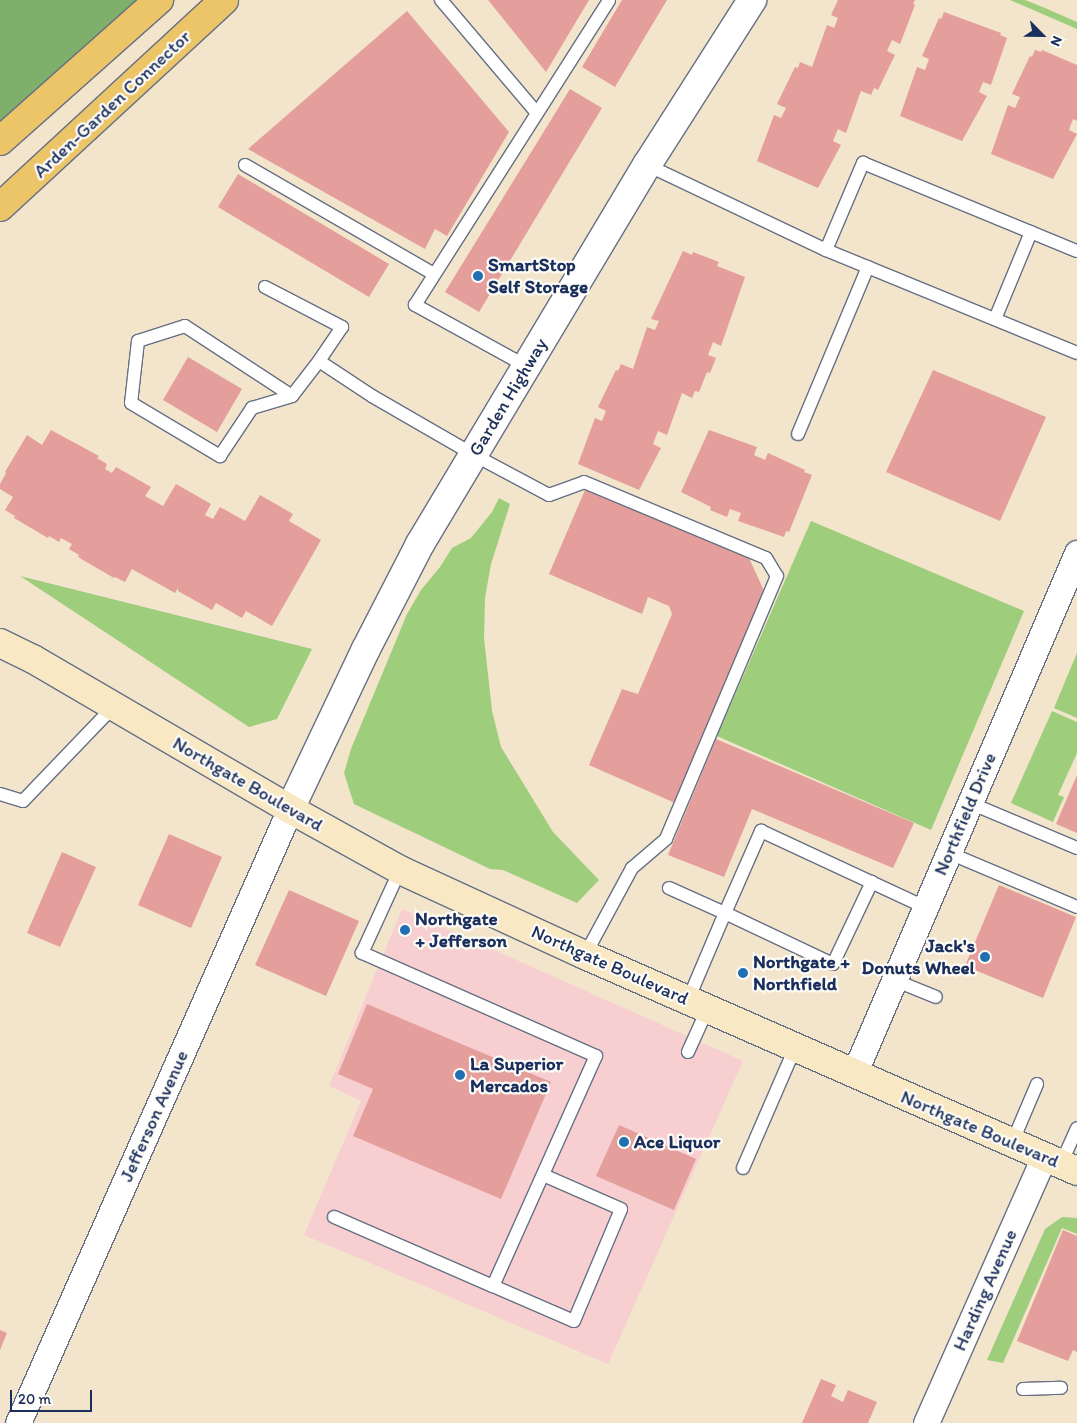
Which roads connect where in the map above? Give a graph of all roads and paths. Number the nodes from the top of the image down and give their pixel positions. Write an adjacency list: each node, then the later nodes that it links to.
1 (159, 0): 7 (main road)
2 (224, 0): 10 (main road, Arden-Garden Connector)
3 (441, 0): 6 (lane)
4 (608, 0): 6 (lane)
5 (752, 0): 9 (street, Garden Highway)
6 (537, 113): 15 (lane)
7 (0, 141)
8 (245, 165): 15 (lane)
9 (647, 165): 12 (lane); 20 (street, Garden Highway)
10 (0, 207)
11 (1031, 232): 12 (lane); 13 (lane); 17 (lane)
12 (826, 250): 14 (lane)
13 (1077, 251)
14 (868, 267): 17 (lane); 22 (lane)
15 (434, 274): 20 (lane)
16 (265, 287): 19 (lane)
17 (995, 319): 18 (lane)
18 (1077, 353)
19 (319, 361): 21 (lane); 23 (lane)
20 (526, 366): 23 (street, Garden Highway)
21 (292, 396): 21 (lane)
22 (798, 434)
23 (474, 455): 29 (street, Garden Highway); 38 (lane)
24 (1077, 554): 28 (street, Northfield Drive)
25 (0, 643): 26 (main road, Northgate Boulevard)
26 (114, 705): 27 (lane); 29 (main road, Northgate Boulevard)
27 (0, 794)
28 (970, 804): 30 (lane); 31 (street, Northfield Drive)
29 (290, 809): 32 (main road, Northgate Boulevard); 55 (street, Jefferson Avenue)
30 (1077, 848)
31 (949, 853): 35 (street, Northfield Drive); 36 (lane)
32 (400, 870): 38 (main road, Northgate Boulevard); 50 (lane)
33 (872, 882): 35 (lane); 37 (lane); 37 (lane)
34 (669, 888): 37 (lane)
35 (925, 907): 39 (street, Northfield Drive)
36 (1077, 907)
37 (725, 913): 41 (lane)
38 (584, 955): 41 (main road, Northgate Boulevard)
39 (894, 980): 40 (lane); 44 (street, Northfield Drive)
40 (936, 996)
41 (698, 1004): 42 (main road, Northgate Boulevard); 43 (lane)
42 (795, 1048): 44 (main road, Northgate Boulevard); 49 (lane)
43 (688, 1052)
44 (854, 1074): 47 (main road, Northgate Boulevard)
45 (1037, 1084): 47 (lane)
46 (1077, 1128): 48 (lane)
47 (1012, 1143): 48 (main road, Northgate Boulevard)
48 (1061, 1164): 56 (street, Harding Avenue)
49 (742, 1168)
50 (543, 1175): 52 (lane); 52 (lane)
51 (334, 1217): 52 (lane)
52 (493, 1286)
53 (1061, 1388): 54 (lane)
54 (1023, 1389)
55 (18, 1423)
56 (926, 1423)

